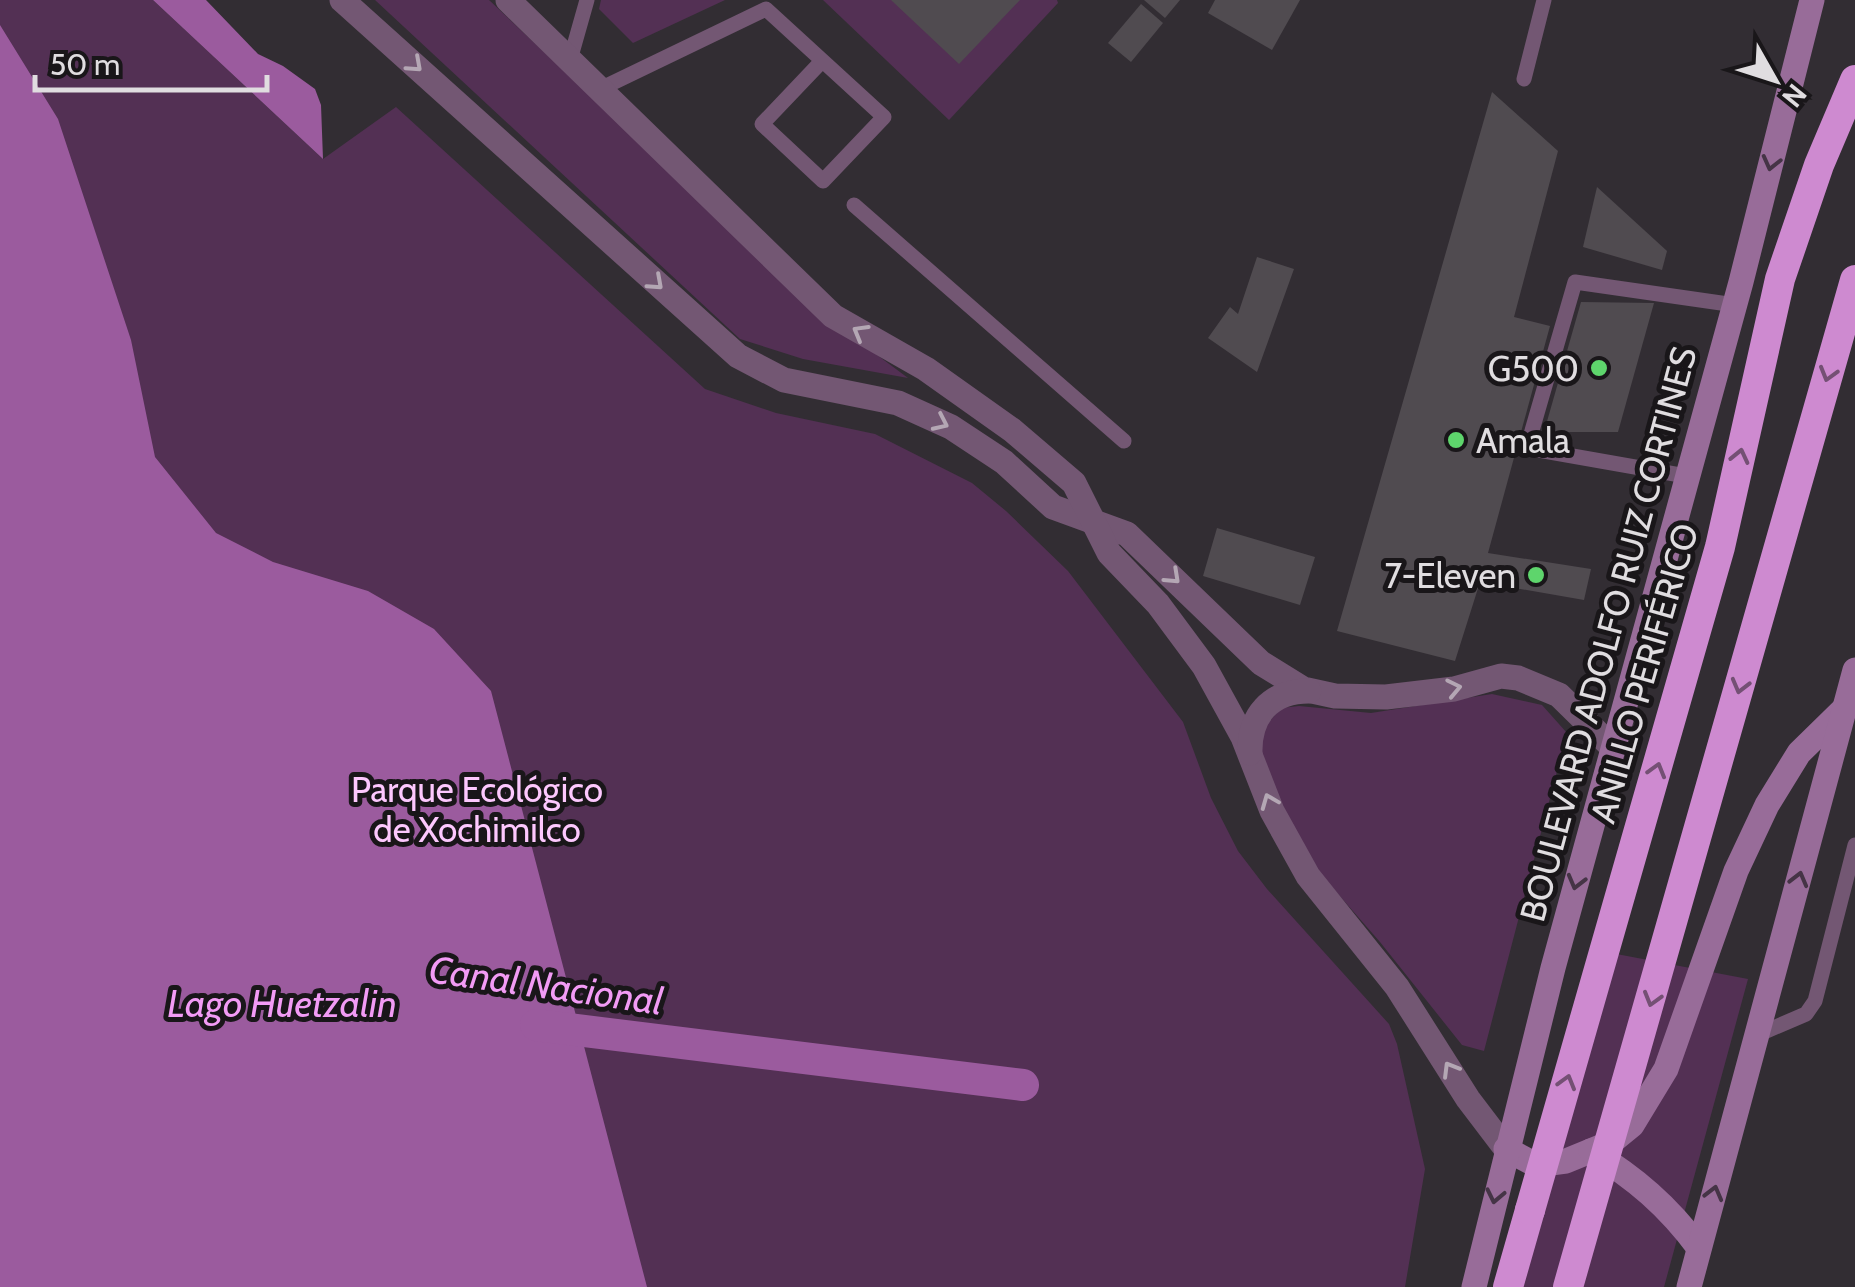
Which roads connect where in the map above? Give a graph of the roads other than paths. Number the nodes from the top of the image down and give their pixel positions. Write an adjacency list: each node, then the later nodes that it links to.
1 (342, 0): 16 (street, one-way to 16)
2 (508, 0): 6 (street)
3 (587, 0): 6 (lane)
4 (1544, 0): 8 (lane)
5 (1812, 0): 13 (main road, BOULEVARD ADOLFO RUIZ CORTINES, one-way to 13)
6 (570, 60): 10 (street)
7 (822, 61): 7 (lane); 10 (lane)
8 (1524, 80)
9 (1855, 80): 28 (highway, ANILLO PERIFÉRICO, one-way to 9, bridge)
10 (600, 89): 16 (street, one-way to 10)
11 (854, 204): 14 (lane)
12 (1855, 280): 29 (highway, one-way to 29, bridge)
13 (1734, 305): 15 (main road, BOULEVARD ADOLFO RUIZ CORTINES); 15 (lane)
14 (1124, 442)
15 (1686, 476): 20 (main road, BOULEVARD ADOLFO RUIZ CORTINES)
16 (1094, 523): 18 (street, one-way to 18); 21 (street)
17 (1855, 670): 19 (main road)
18 (1319, 693): 20 (street, one-way to 20); 21 (street)
19 (1850, 707): 23 (main road, one-way to 19); 25 (main road)
20 (1612, 747): 24 (main road, BOULEVARD ADOLFO RUIZ CORTINES, one-way to 24)
21 (1250, 754): 24 (street, one-way to 21)
22 (1855, 846): 23 (lane)
23 (1757, 1035): 26 (main road, one-way to 23)
24 (1506, 1149): 25 (main road); 27 (main road, BOULEVARD ADOLFO RUIZ CORTINES, one-way to 27)
25 (1591, 1151): 26 (main road)
26 (1700, 1248): 30 (main road)
27 (1474, 1287)
28 (1508, 1287)
29 (1568, 1287)
30 (1689, 1287)

